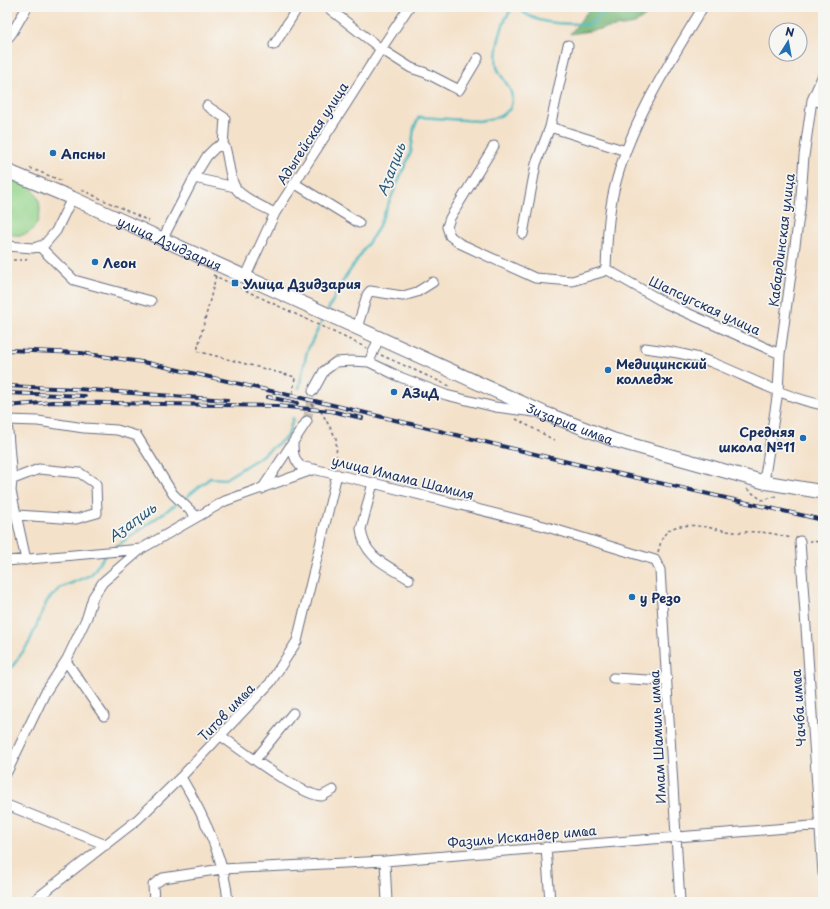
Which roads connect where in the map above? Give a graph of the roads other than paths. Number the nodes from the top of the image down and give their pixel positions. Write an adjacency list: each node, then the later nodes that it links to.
1 (27, 7): 6 (street)
2 (298, 7): 7 (street)
3 (327, 7): 9 (street)
4 (409, 7): 9 (street, Адыгейская улица)
5 (703, 7): 18 (street)
6 (7, 39)
7 (274, 44)
8 (568, 45): 15 (street)
9 (381, 49): 10 (street); 21 (street, Адыгейская улица)
10 (478, 58)
11 (823, 75): 12 (street, Кабардинская улица)
12 (812, 100): 13 (street); 38 (street, Кабардинская улица)
13 (823, 102)
14 (207, 106): 16 (street)
15 (550, 127): 18 (street); 26 (street)
16 (223, 145): 20 (street); 22 (street)
17 (494, 146): 30 (street)
18 (626, 151): 30 (street)
19 (7, 171): 23 (highway, улица Дзидзария)
20 (194, 178): 22 (street); 27 (street)
21 (294, 183): 24 (street, Адыгейская улица); 25 (street)
22 (236, 187): 24 (street)
23 (72, 198): 27 (highway, улица Дзидзария); 29 (street)
24 (275, 212): 31 (street, Адыгейская улица)
25 (359, 223)
26 (523, 234)
27 (162, 240): 31 (highway, улица Дзидзария)
28 (7, 246): 29 (street)
29 (40, 246): 33 (street)
30 (606, 269): 38 (street, Шапсугская улица)
31 (245, 278): 34 (highway, улица Дзидзария)
32 (433, 282): 35 (street)
33 (151, 301)
34 (323, 320): 35 (highway, Ӡиӡариа имҩа)
35 (357, 328): 36 (highway, Ӡиӡариа имҩа)
36 (379, 338): 39 (street); 43 (highway, Ӡиӡариа имҩа)
37 (645, 348): 41 (street)
38 (780, 354): 41 (street, Кабардинская улица)
39 (369, 362): 40 (street); 43 (street)
40 (313, 391)
41 (778, 391): 42 (street); 50 (street, Кабардинская улица)
42 (823, 405)
43 (544, 413): 50 (highway, Ӡиӡариа имҩа)
44 (7, 420): 49 (street); 55 (street)
45 (307, 421): 46 (street)
46 (293, 443): 47 (street); 52 (street)
47 (316, 469): 48 (street, улица Имама Шамиля); 52 (street, улица Имама Шамиля)
48 (337, 474): 51 (street, улица Имама Шамиля); 67 (street, Титов имҩа)
49 (10, 481): 54 (street); 54 (street)
50 (764, 482): 53 (highway, Ӡиӡариа имҩа)
51 (372, 483): 60 (street, улица Имама Шамиля); 61 (street)
52 (262, 489): 55 (street, улица Имама Шамиля)
53 (823, 492)
54 (16, 515): 58 (street)
55 (196, 516): 57 (street, улица Имама Шамиля)
56 (800, 541): 73 (street, Чачба имҩа)
57 (141, 549): 58 (street, улица Имама Шамиля); 62 (street)
58 (26, 560): 59 (street, улица Имама Шамиля)
59 (7, 561)
60 (660, 570): 64 (street, Имам Шамиль имҩа)
61 (409, 579)
62 (66, 661): 66 (street); 69 (street)
63 (614, 678): 64 (street)
64 (666, 681): 74 (street, Имам Шамиль имҩа)
65 (293, 713): 68 (street)
66 (104, 716)
67 (221, 736): 68 (street); 70 (street, Титов имҩа)
68 (255, 760): 71 (street)
69 (7, 772)
70 (181, 777): 75 (street, Титов имҩа); 78 (street)
71 (333, 790)
72 (7, 805): 75 (street)
73 (821, 825): 74 (street, Фазиль Искандер имҩа); 79 (street, Чачба имҩа)
74 (675, 837): 76 (street, Фазиль Искандер имҩа); 85 (street, Имам Шамиль имҩа)
75 (106, 845): 80 (street, Титов имҩа)
76 (546, 847): 77 (street, Фазиль Искандер имҩа); 84 (street)
77 (385, 861): 78 (street, Фазиль Искандер имҩа); 83 (street)
78 (222, 869): 81 (street, Фазиль Искандер имҩа); 82 (street)
79 (823, 873)
80 (32, 902)
81 (154, 902)
82 (228, 902)
83 (387, 902)
84 (550, 902)
85 (680, 902)

